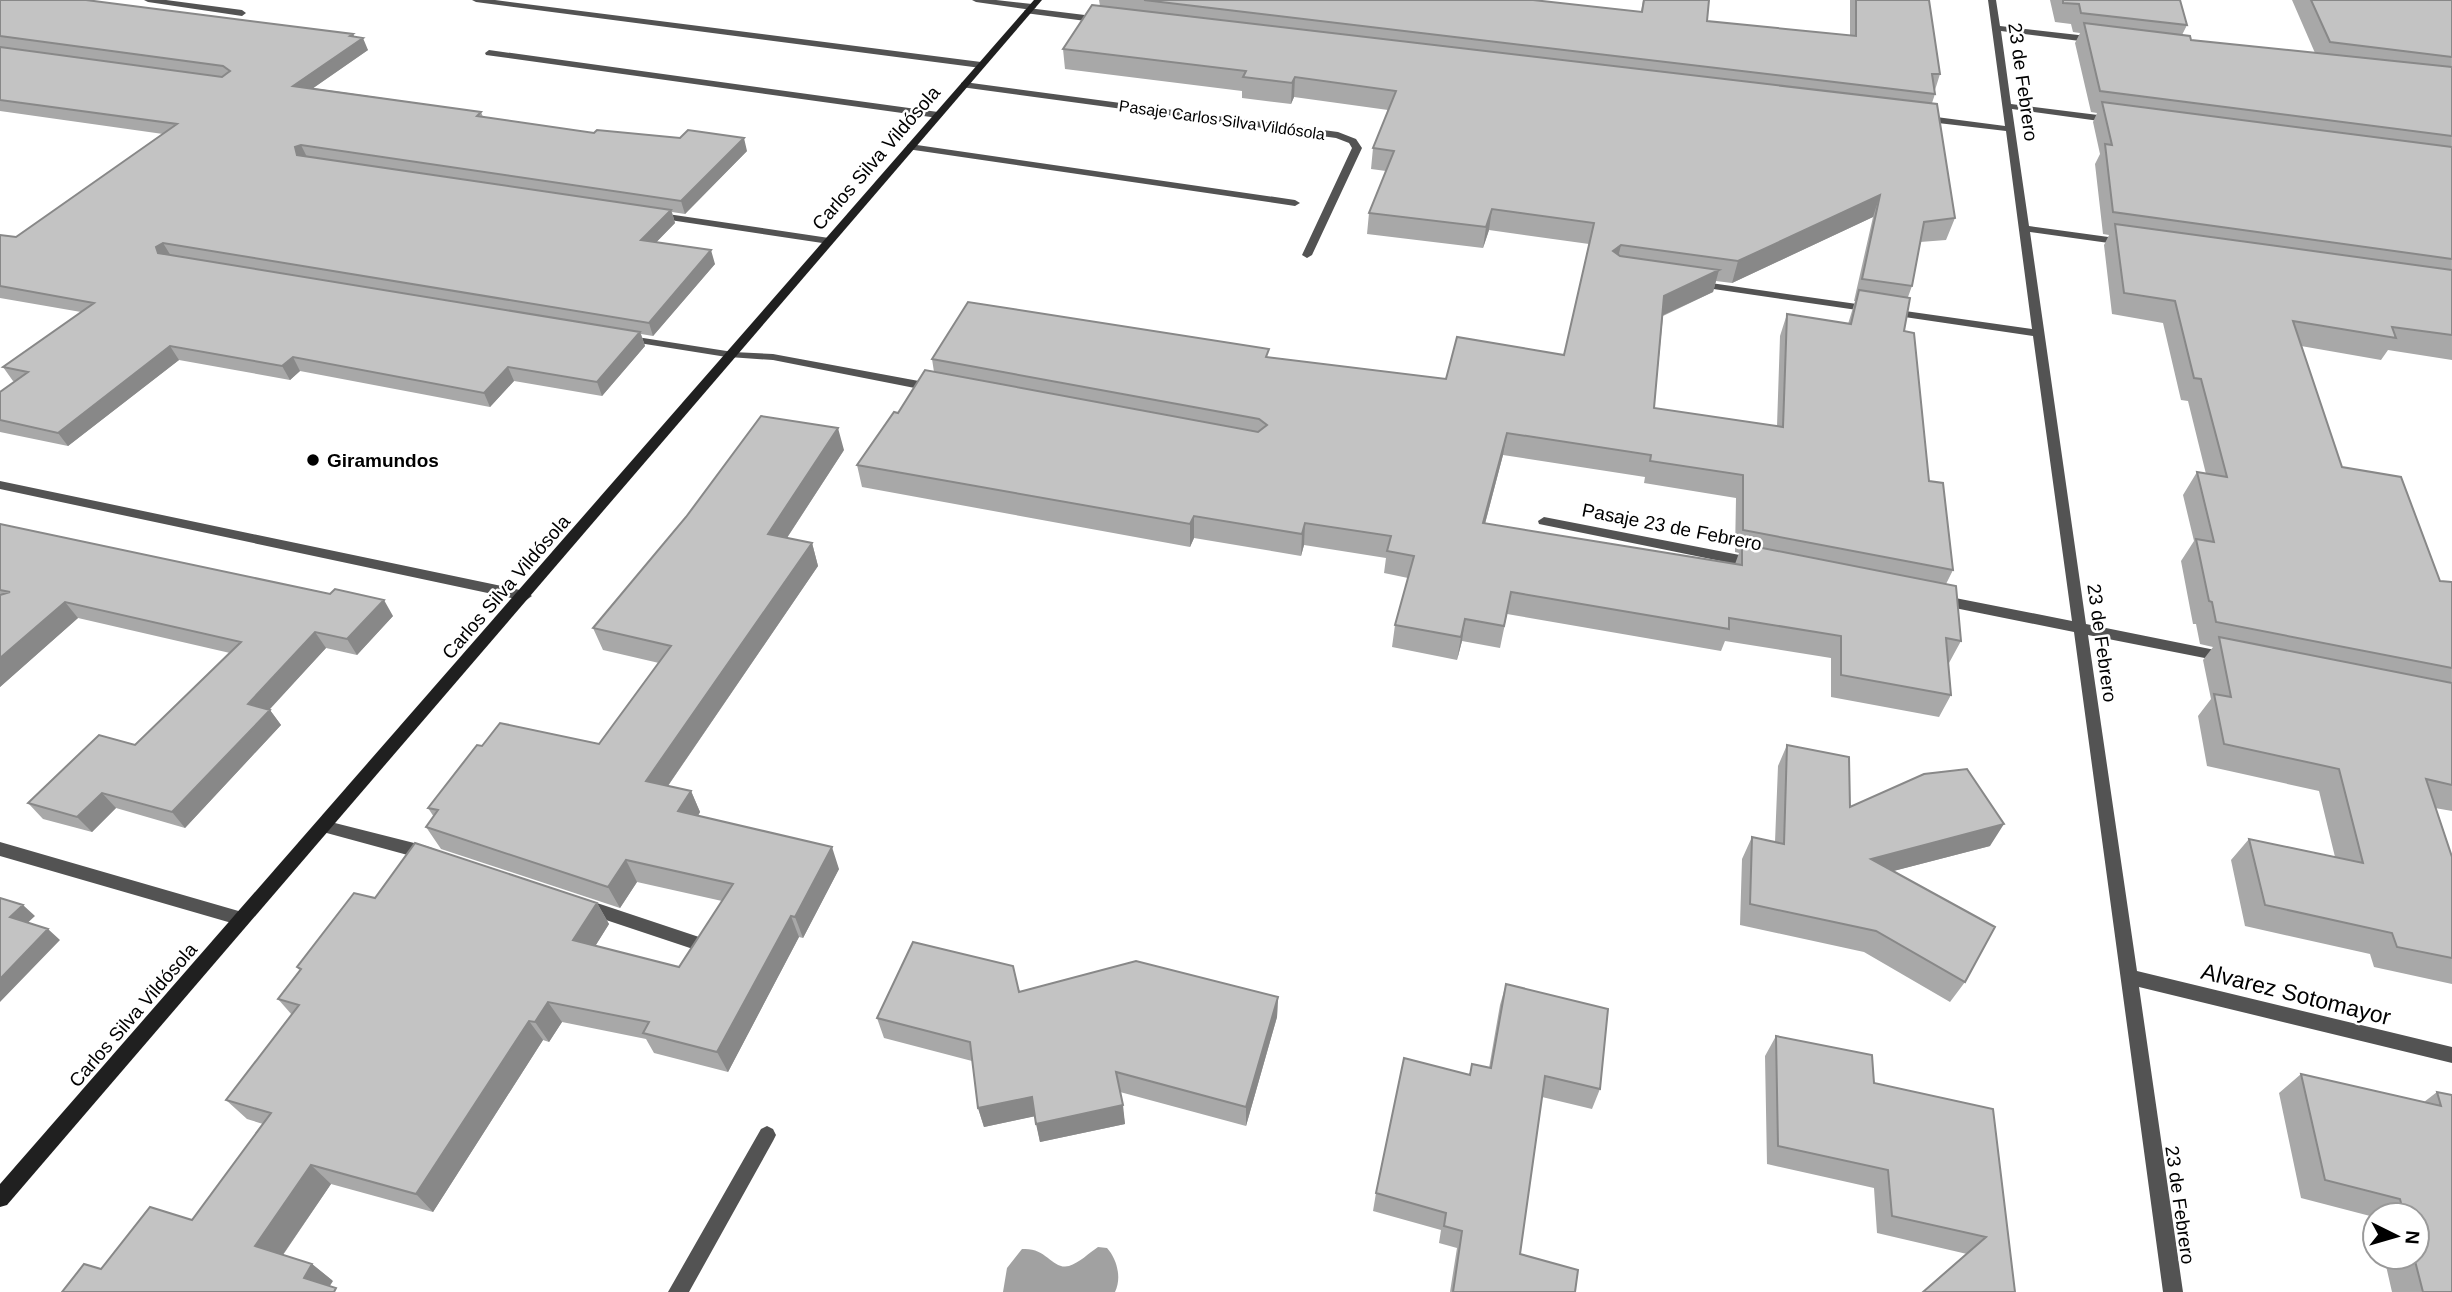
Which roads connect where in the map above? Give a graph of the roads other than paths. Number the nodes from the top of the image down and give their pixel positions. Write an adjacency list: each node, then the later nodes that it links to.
1 (148, 0): 6 (street)
2 (476, 0): 11 (street)
3 (976, 0): 5 (street)
4 (1992, 0): 8 (street, 23 de Febrero)
5 (1033, 6): 7 (street); 11 (street, Carlos Silva Vildósola)
6 (242, 13)
7 (1113, 21)
8 (1996, 28): 9 (street); 13 (street, 23 de Febrero)
9 (2107, 41)
10 (489, 53): 14 (street)
11 (981, 65): 12 (street, Carlos Silva Vildósola)
12 (964, 85): 14 (street, Carlos Silva Vildósola); 24 (street, Pasaje Carlos Silva Vildósola)
13 (2007, 106): 16 (street); 17 (street, 23 de Febrero)
14 (938, 115): 18 (street, Carlos Silva Vildósola)
15 (1913, 117): 17 (street)
16 (2127, 122)
17 (2010, 129): 21 (street, 23 de Febrero)
18 (910, 147): 19 (street); 22 (street, Carlos Silva Vildósola)
19 (1295, 203)
20 (646, 214): 22 (street)
21 (2024, 228): 23 (street); 26 (street, 23 de Febrero)
22 (829, 241): 28 (street, Carlos Silva Vildósola)
23 (2134, 243)
24 (1307, 255)
25 (1684, 282): 26 (street)
26 (2039, 333): 35 (street, 23 de Febrero)
27 (607, 335): 28 (street)
28 (733, 355): 29 (street); 33 (street, Carlos Silva Vildósola)
29 (946, 390)
30 (0, 485): 33 (street)
31 (1544, 521): 32 (street, Pasaje 23 de Febrero)
32 (1772, 567)
33 (524, 596): 37 (street, Carlos Silva Vildósola)
34 (1919, 596): 35 (street)
35 (2080, 628): 36 (street); 43 (street, 23 de Febrero)
36 (2239, 660)
37 (323, 826): 39 (street); 41 (street, Carlos Silva Vildósola)
38 (0, 849): 41 (street)
39 (437, 857)
40 (568, 901): 42 (street)
41 (242, 919): 46 (street, Carlos Silva Vildósola)
42 (699, 944)
43 (2129, 977): 44 (street, Alvarez Sotomayor); 48 (street, 23 de Febrero)
44 (2452, 1055)
45 (767, 1135): 47 (street)
46 (0, 1198)
47 (678, 1292)
48 (2173, 1292)

